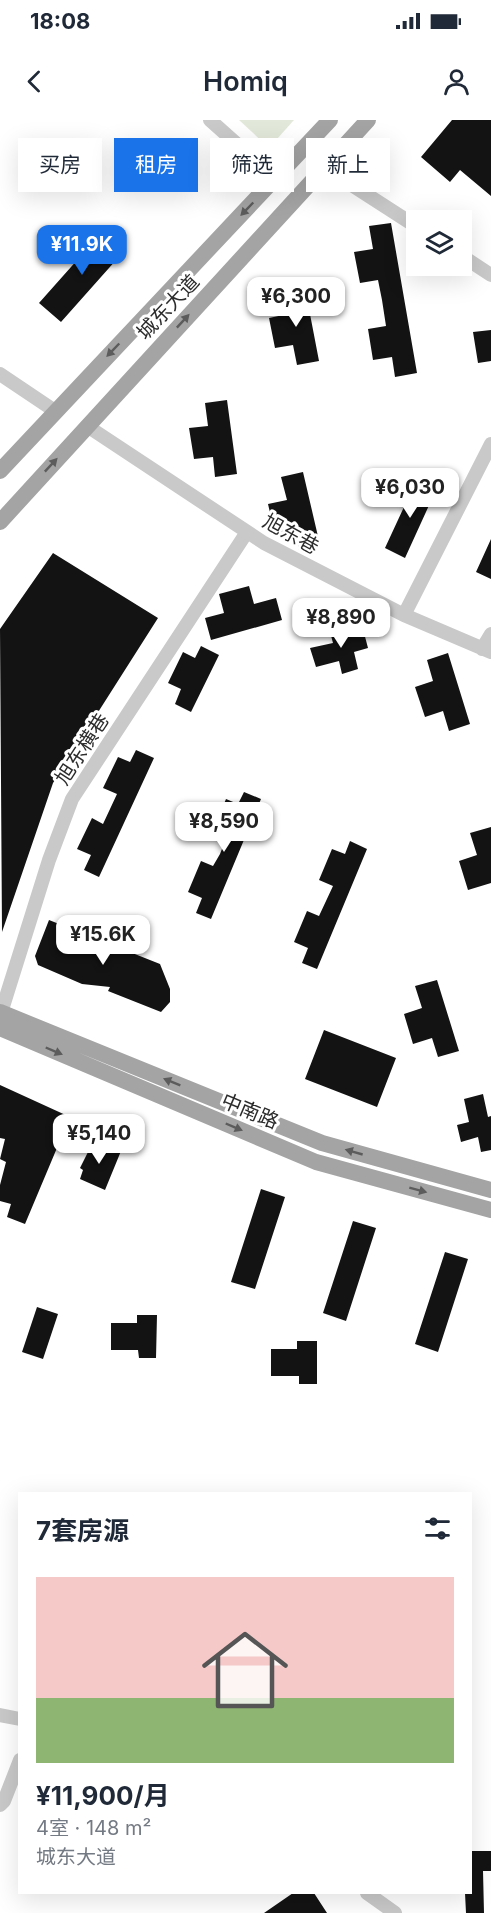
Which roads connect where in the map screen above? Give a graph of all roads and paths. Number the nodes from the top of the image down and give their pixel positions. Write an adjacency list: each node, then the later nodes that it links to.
1 (210, 120): 4 (street)
2 (330, 120): 6 (main road, 城东大道)
3 (368, 120): 5 (main road, 城东大道)
4 (230, 138)
5 (351, 138)
6 (294, 159)
7 (306, 187): 15 (main road, 城东大道, one-way to 7)
8 (264, 192): 14 (main road, 城东大道, one-way to 14)
9 (363, 192): 10 (street)
10 (406, 220)
11 (472, 263): 12 (street)
12 (491, 275)
13 (0, 374): 14 (street)
14 (55, 411): 17 (main road, 城东大道)
15 (87, 426): 18 (main road, 城东大道, one-way to 15); 19 (street, 旭东巷)
16 (491, 444): 20 (street)
17 (0, 471)
18 (0, 522)
19 (247, 532): 20 (street, 旭东巷); 23 (street, 旭东横巷)
20 (404, 615): 22 (street, 旭东巷)
21 (491, 634): 22 (street)
22 (487, 651)
23 (0, 1018): 24 (main road, 中南路, one-way to 23); 25 (main road, 中南路, one-way to 25)
24 (491, 1190)
25 (491, 1210)
26 (0, 1715): 27 (street)
27 (18, 1719)
28 (18, 1766): 29 (street)
29 (0, 1804)
30 (368, 1894): 31 (street)
31 (395, 1913)

